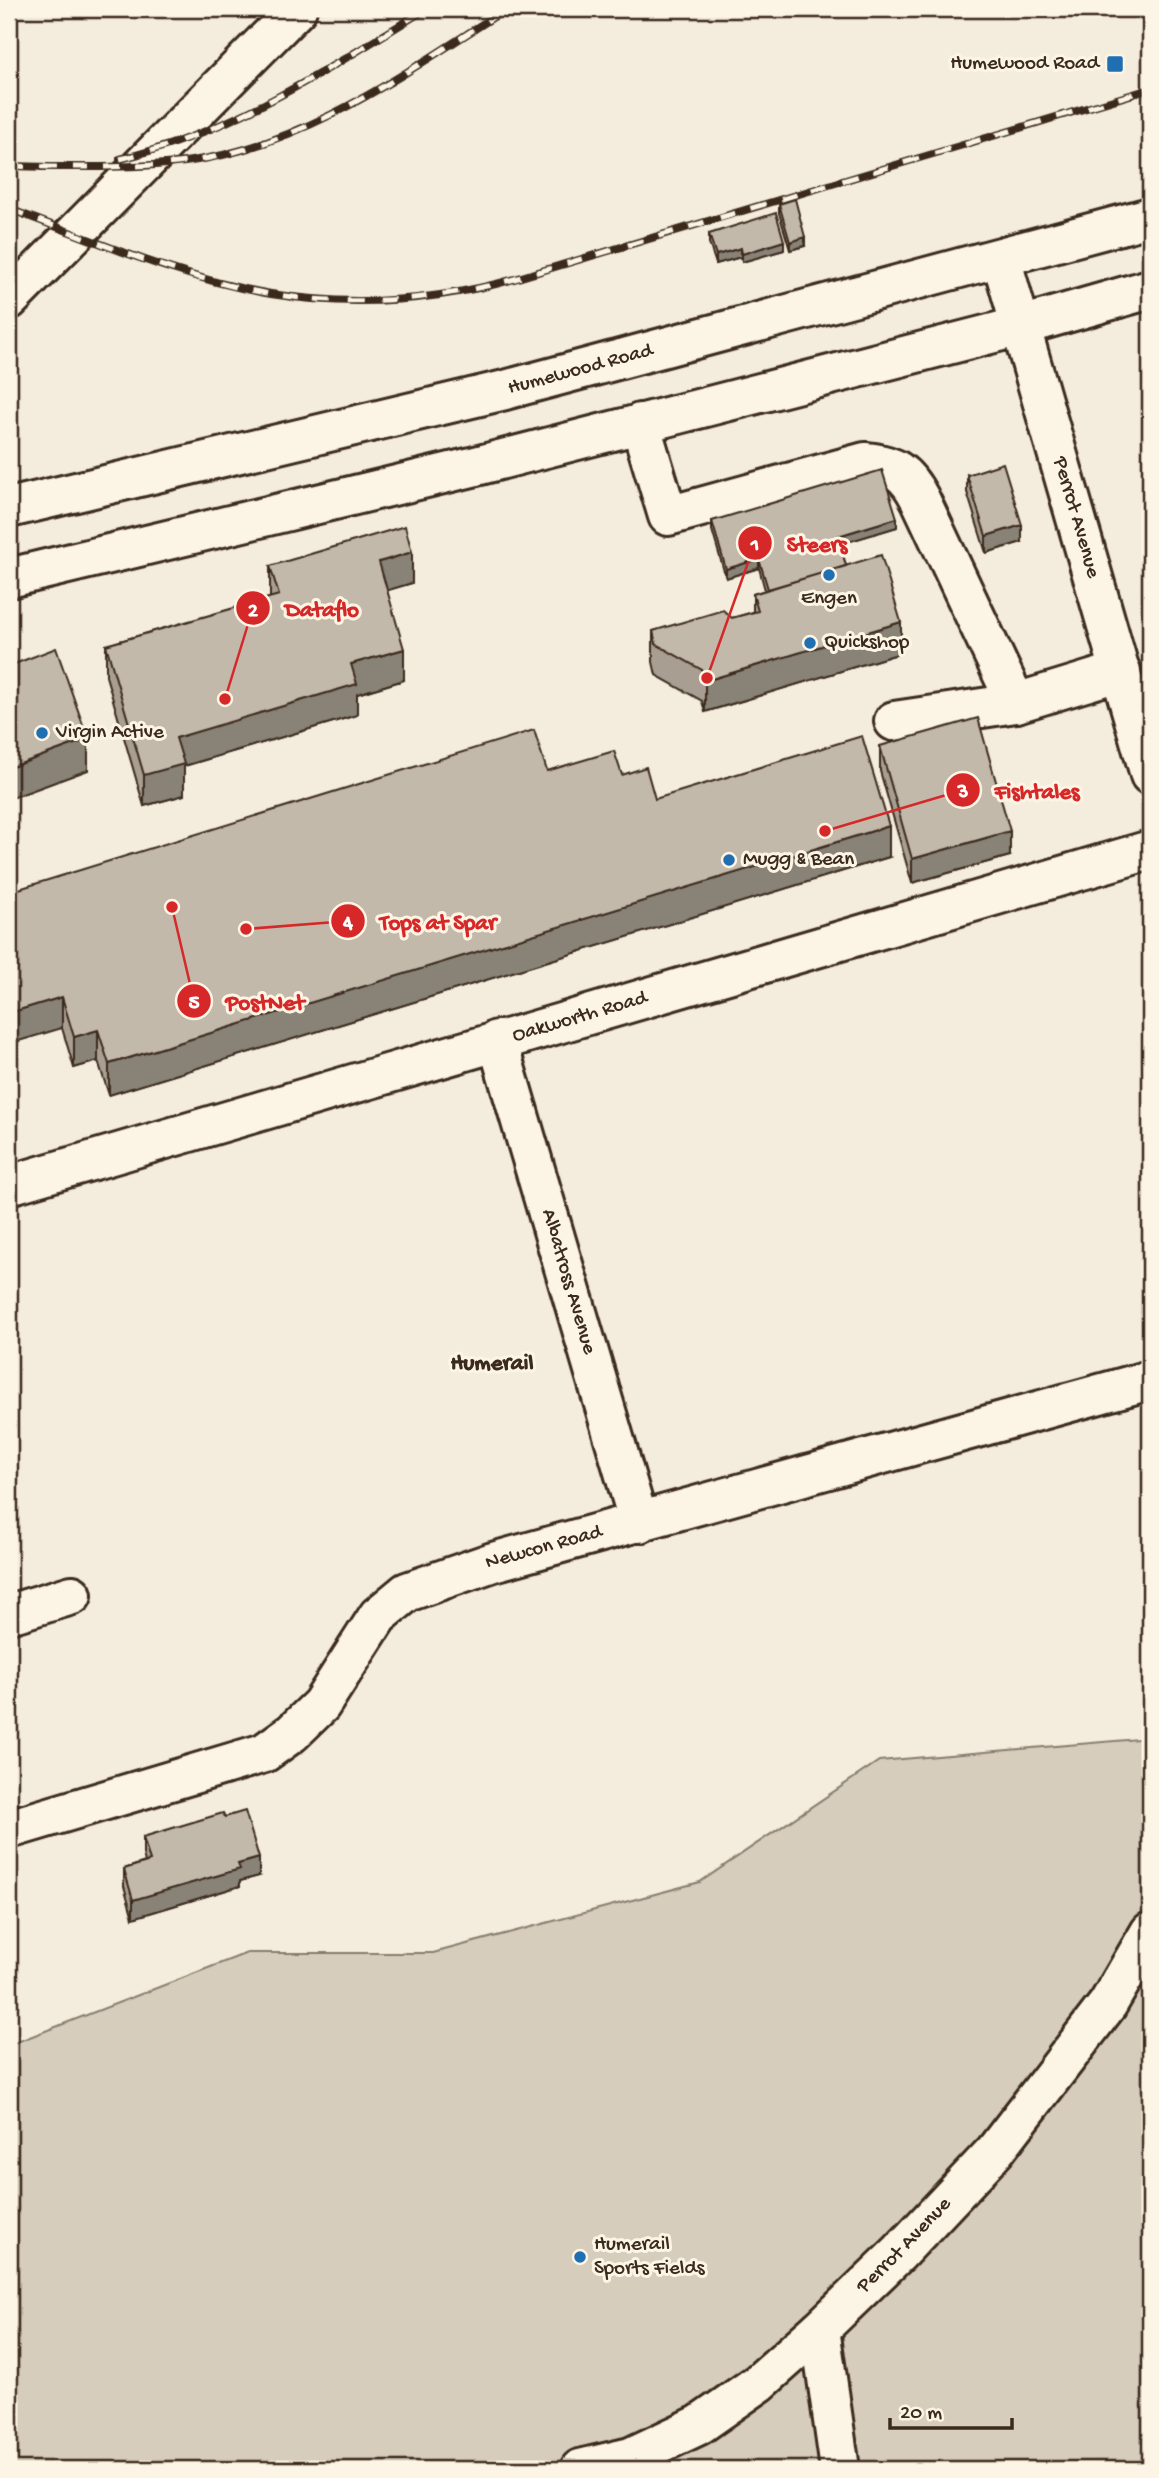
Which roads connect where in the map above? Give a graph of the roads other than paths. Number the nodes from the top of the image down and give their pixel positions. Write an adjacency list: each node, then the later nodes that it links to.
1 (297, 9): 5 (street)
2 (1150, 217): 3 (street, Humewood Road)
3 (1001, 258): 6 (street, Perrot Avenue); 8 (street, Humewood Road)
4 (1150, 289): 6 (street)
5 (9, 300)
6 (1021, 326): 7 (street); 10 (street, Perrot Avenue)
7 (640, 423): 9 (street); 11 (street)
8 (9, 508)
9 (9, 578)
10 (1121, 671): 11 (street); 13 (street, Perrot Avenue)
11 (1016, 703): 12 (street)
12 (894, 720)
13 (1148, 754)
14 (1150, 850): 15 (street, Oakworth Road)
15 (497, 1040): 16 (street, Oakworth Road); 18 (street, Albatross Avenue)
16 (9, 1185)
17 (1150, 1380): 18 (street, Newcon Road)
18 (639, 1523): 21 (street, Newcon Road)
19 (72, 1595): 20 (street)
20 (9, 1614)
21 (9, 1829)
22 (1150, 1932): 23 (street, Perrot Avenue)
23 (820, 2329): 24 (street, Perrot Avenue); 25 (street)
24 (580, 2469)
25 (840, 2469)

